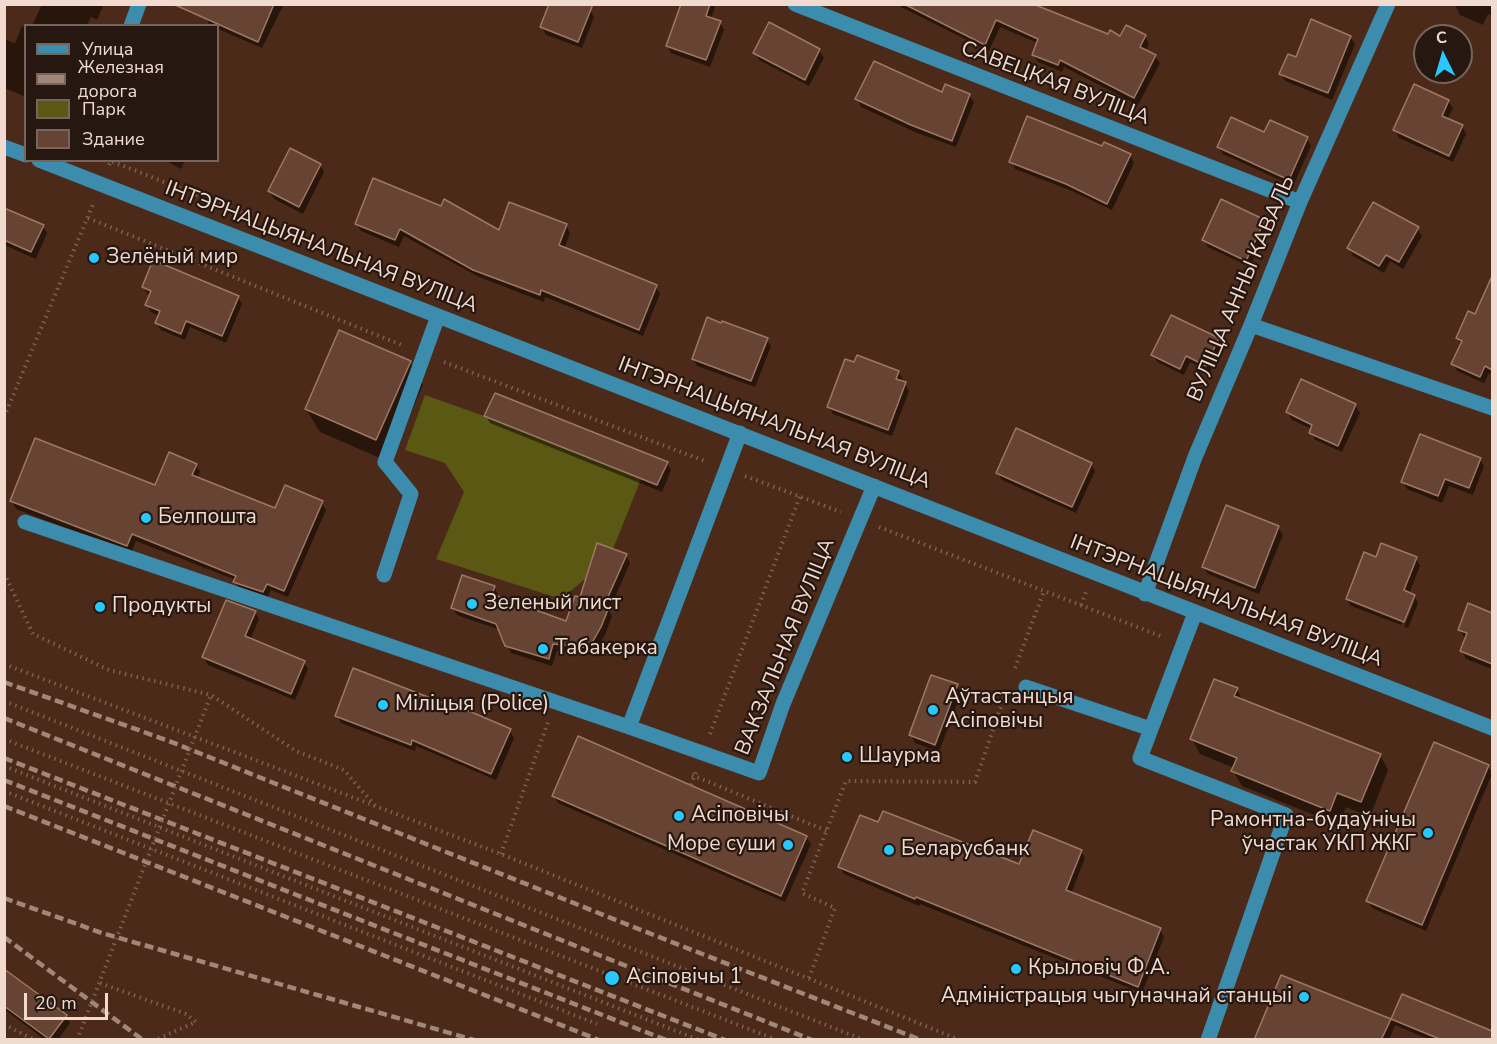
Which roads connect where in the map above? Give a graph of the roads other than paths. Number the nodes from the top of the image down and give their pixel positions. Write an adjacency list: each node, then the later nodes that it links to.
1 (139, 4): 4 (street)
2 (795, 4): 9 (street, САВЕЦКАЯ ВУЛІЦА)
3 (1388, 4): 9 (street, ВУЛІЦА АННЫ КАВАЛЬ)
4 (133, 24)
5 (4, 147): 6 (street)
6 (24, 154)
7 (49, 162): 8 (street, ІНТЭРНАЦЫЯНАЛЬНАЯ ВУЛІЦА)
8 (78, 168): 10 (street, ІНТЭРНАЦЫЯНАЛЬНАЯ ВУЛІЦА)
9 (1300, 202): 11 (street, ВУЛІЦА АННЫ КАВАЛЬ)
10 (438, 316): 13 (street, ІНТЭРНАЦЫЯНАЛЬНАЯ ВУЛІЦА); 16 (street)
11 (1251, 325): 12 (street); 17 (street, ВУЛІЦА АННЫ КАВАЛЬ)
12 (1492, 408)
13 (741, 433): 14 (street, ІНТЭРНАЦЫЯНАЛЬНАЯ ВУЛІЦА); 20 (street)
14 (874, 486): 17 (street, ІНТЭРНАЦЫЯНАЛЬНАЯ ВУЛІЦА); 20 (street, ВАКЗАЛЬНАЯ ВУЛІЦА)
15 (25, 522): 20 (street, ВАКЗАЛЬНАЯ ВУЛІЦА)
16 (384, 575)
17 (1145, 594): 18 (street, ІНТЭРНАЦЫЯНАЛЬНАЯ ВУЛІЦА)
18 (1195, 613): 21 (street, ІНТЭРНАЦЫЯНАЛЬНАЯ ВУЛІЦА); 22 (street)
19 (1026, 687): 22 (street)
20 (629, 727)
21 (1492, 728)
22 (1151, 729): 23 (street)
23 (1208, 1040)

